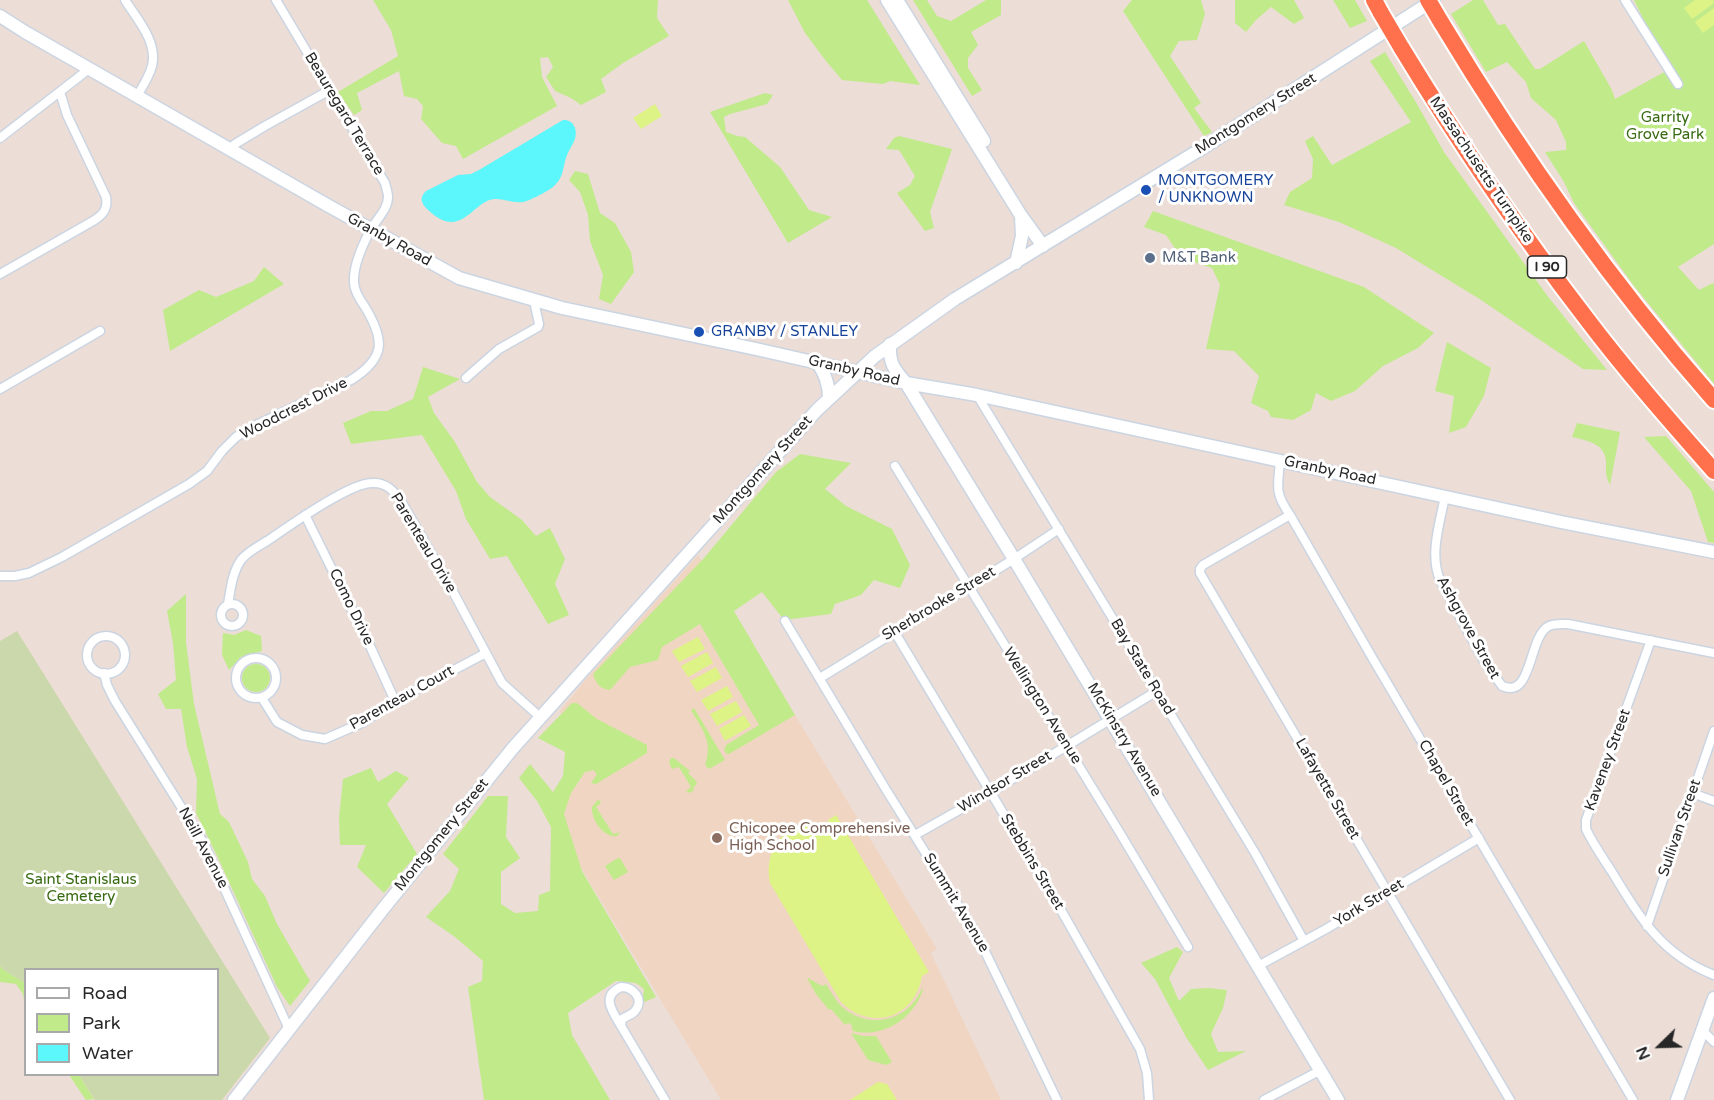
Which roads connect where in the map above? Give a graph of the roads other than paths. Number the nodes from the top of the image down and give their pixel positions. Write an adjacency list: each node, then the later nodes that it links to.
1 (125, 0): 14 (street)
2 (276, 0): 12 (street, Beauregard Terrace)
3 (887, 0): 17 (main road)
4 (897, 0): 19 (main road)
5 (1428, 0): 32 (highway, bridge)
6 (1434, 0): 19 (main road, Montgomery Street)
7 (1625, 0): 11 (street)
8 (1378, 6): 35 (highway, Massachusetts Turnpike / I 90, bridge)
9 (0, 16): 10 (main road, Granby Road)
10 (89, 69): 13 (street); 14 (main road, Granby Road)
11 (1678, 84)
12 (330, 90): 16 (street); 18 (street, Beauregard Terrace)
13 (60, 92): 15 (street); 21 (street)
14 (137, 96): 16 (main road, Granby Road)
15 (0, 138)
16 (229, 149): 18 (main road, Granby Road)
17 (1020, 214): 19 (main road); 20 (main road)
18 (371, 230): 22 (main road, Granby Road); 42 (street, Woodcrest Drive)
19 (1043, 246): 20 (main road, Montgomery Street)
20 (1016, 263): 24 (main road, Montgomery Street)
21 (0, 274)
22 (534, 301): 25 (main road, Granby Road); 27 (street)
23 (100, 331): 29 (street)
24 (890, 345): 26 (main road, Montgomery Street); 28 (main road, McKinstry Avenue)
25 (817, 362): 26 (main road, Granby Road); 31 (main road)
26 (859, 371): 28 (main road, Granby Road); 31 (main road, Montgomery Street)
27 (466, 378)
28 (906, 383): 30 (main road, Granby Road); 41 (main road, McKinstry Avenue)
29 (0, 389)
30 (977, 395): 33 (main road, Granby Road); 39 (street, Bay State Road)
31 (829, 399): 55 (main road, Montgomery Street)
32 (1714, 400)
33 (1280, 461): 36 (main road, Granby Road); 37 (street, Chapel Street)
34 (896, 466): 43 (street, Wellington Avenue)
35 (1714, 471)
36 (1445, 496): 40 (main road, Granby Road); 47 (street, Ashgrove Street)
37 (1290, 514): 63 (street, Chapel Street); 64 (street, Lafayette Street)
38 (305, 515): 44 (street, Parenteau Drive); 48 (street, Parenteau Drive); 54 (street, Como Drive)
39 (1059, 529): 41 (street, Sherbrooke Street); 52 (street, Bay State Road)
40 (1714, 552)
41 (1014, 559): 43 (street, Sherbrooke Street); 56 (main road, McKinstry Avenue)
42 (0, 576)
43 (969, 586): 46 (street, Sherbrooke Street); 58 (street, Wellington Avenue)
44 (228, 604)
45 (785, 621): 51 (street, Summit Avenue)
46 (894, 631): 51 (street, Sherbrooke Street); 59 (street, Stebbins Street)
47 (1651, 640): 49 (street, Ashgrove Street); 65 (street, Kaveney Street)
48 (486, 653): 54 (street, Parenteau Court); 55 (street, Parenteau Drive)
49 (1714, 653)
50 (104, 674): 50 (street, Neill Avenue); 72 (street, Neill Avenue)
51 (820, 678): 62 (street, Summit Avenue)
52 (1156, 691): 56 (street, Windsor Street); 66 (street, Bay State Road)
53 (262, 698): 53 (street, Parenteau Court); 54 (street, Parenteau Court)
54 (395, 701)
55 (540, 717): 72 (main road, Montgomery Street)
56 (1111, 719): 58 (street, Windsor Street); 68 (main road, McKinstry Avenue)
57 (1714, 731): 60 (street, Sullivan Street)
58 (1067, 745): 59 (street, Windsor Street); 67 (street, Wellington Avenue)
59 (991, 792): 62 (street, Windsor Street); 79 (street, Stebbins Street)
60 (1692, 793): 61 (street); 65 (street, Sullivan Street)
61 (1714, 801)
62 (915, 835): 78 (street, Summit Avenue)
63 (1479, 838): 64 (street, York Street); 83 (street, Chapel Street)
64 (1388, 892): 66 (street, York Street); 82 (street, Lafayette Street)
65 (1647, 926): 69 (street, Kaveney Street)
66 (1304, 941): 68 (street, York Street)
67 (1188, 947)
68 (1258, 966): 75 (main road, McKinstry Avenue)
69 (1714, 975)
70 (1714, 998): 73 (main road)
71 (621, 1026): 71 (street); 77 (street)
72 (289, 1029): 76 (main road, Montgomery Street)
73 (1702, 1030): 74 (street); 84 (main road)
74 (1714, 1042)
75 (1321, 1070): 80 (street); 81 (main road, McKinstry Avenue)
76 (234, 1100)
77 (664, 1100)
78 (1057, 1100)
79 (1149, 1100)
80 (1264, 1100)
81 (1338, 1100)
82 (1510, 1100)
83 (1633, 1100)
84 (1677, 1100)

